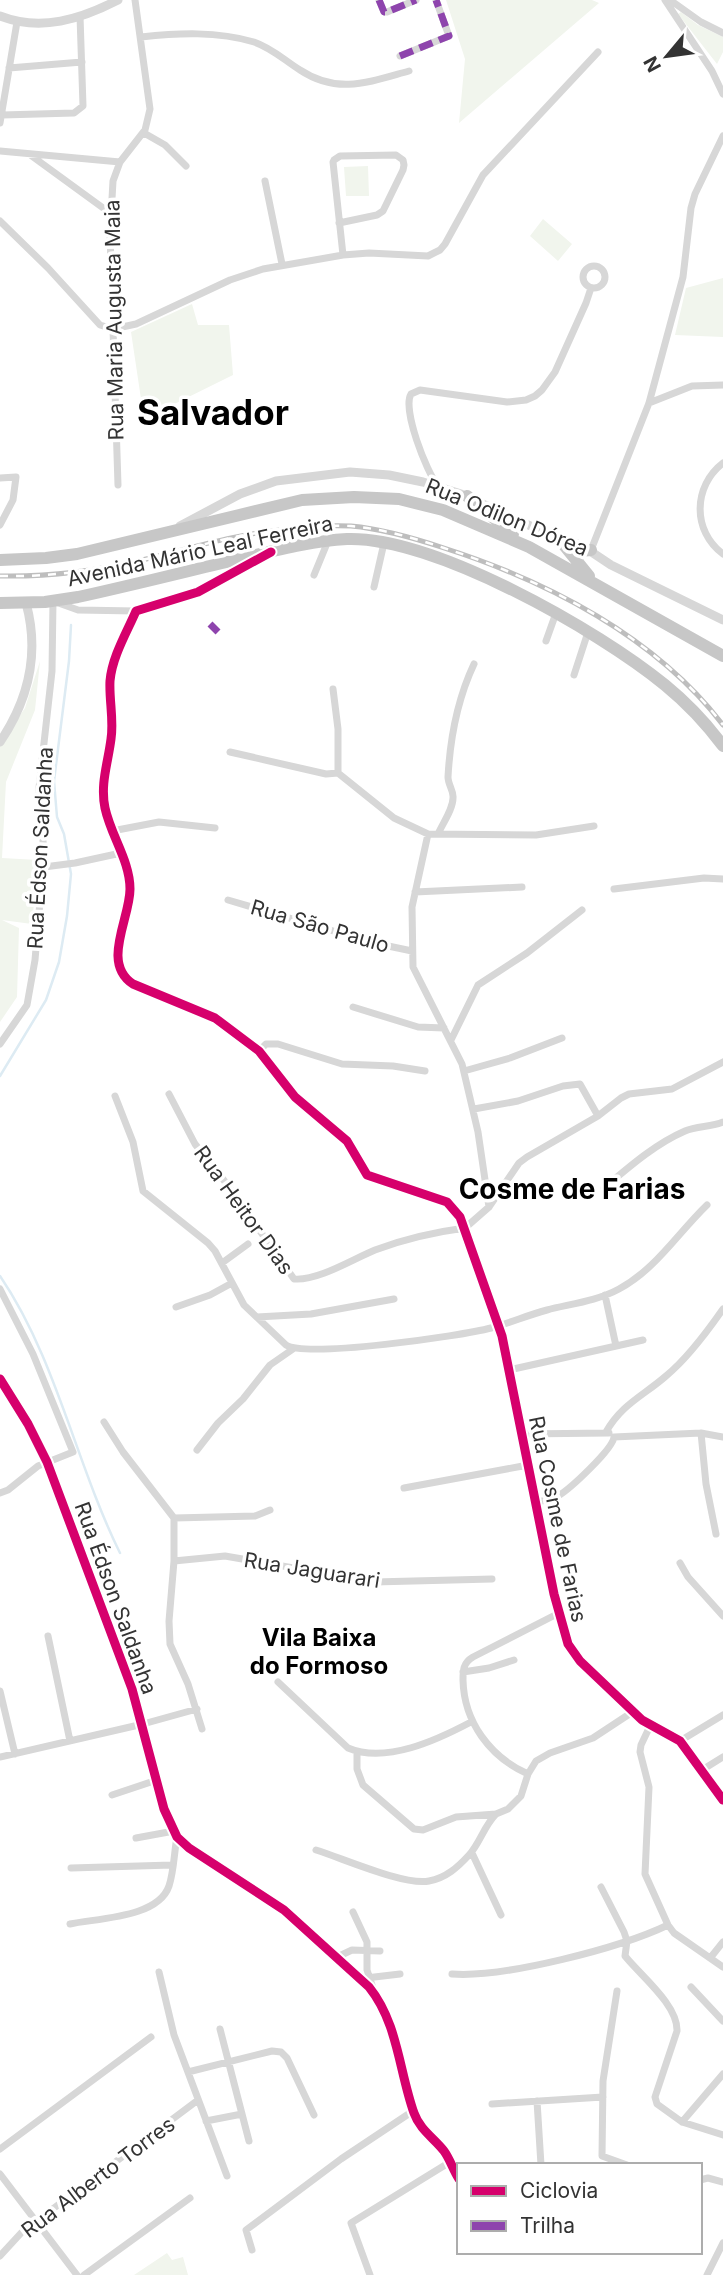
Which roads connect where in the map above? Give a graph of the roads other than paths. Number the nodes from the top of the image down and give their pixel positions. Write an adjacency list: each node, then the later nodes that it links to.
1 (118, 0): 8 (street)
2 (135, 0): 11 (street)
3 (379, 0): 4 (street)
4 (416, 0)
5 (436, 0): 13 (street)
6 (665, 0): 17 (street)
7 (670, 0): 10 (street)
8 (80, 16): 9 (street); 14 (street)
9 (7, 20): 15 (street)
10 (723, 33)
11 (141, 37): 16 (street); 19 (street)
12 (598, 52): 29 (street)
13 (400, 56)
14 (82, 62): 15 (street); 18 (street)
15 (9, 68): 18 (street)
16 (409, 71)
17 (723, 94)
18 (1, 119)
19 (144, 133): 23 (street, Rua Maria Augusta Maia); 24 (street)
20 (723, 136): 34 (street)
21 (0, 151): 22 (street)
22 (28, 153): 23 (street); 26 (street)
23 (120, 162): 26 (street, Rua Maria Augusta Maia)
24 (187, 166)
25 (265, 181): 30 (street)
26 (110, 213): 32 (street, Rua Maria Augusta Maia)
27 (0, 221): 32 (street)
28 (339, 223): 28 (street); 29 (street)
29 (343, 255): 30 (street)
30 (282, 264): 32 (street)
31 (591, 288): 35 (street)
32 (113, 329): 39 (street, Rua Maria Augusta Maia)
33 (723, 385): 34 (street)
34 (649, 403): 48 (street)
35 (422, 458): 38 (street); 40 (street)
36 (723, 463): 50 (street)
37 (0, 478): 42 (street)
38 (411, 479): 40 (street, Rua Odilon Dórea); 43 (street, Rua Odilon Dórea)
39 (118, 485)
40 (438, 486): 41 (street, Rua Odilon Dórea)
41 (467, 496): 44 (street, Rua Odilon Dórea); 47 (highway)
42 (0, 525)
43 (171, 531): 47 (highway, Avenida Mário Leal Ferreira); 51 (highway, Avenida Mário Leal Ferreira)
44 (559, 539): 48 (street, Rua Odilon Dórea); 52 (highway)
45 (328, 541): 46 (highway, Avenida Mário Leal Ferreira); 49 (highway, Avenida Mário Leal Ferreira); 53 (street)
46 (384, 542): 55 (street); 60 (highway, Avenida Mário Leal Ferreira)
47 (529, 547): 54 (highway, Avenida Mário Leal Ferreira)
48 (591, 550): 52 (highway); 61 (street, Rua Odilon Dórea)
49 (271, 552): 56 (highway, Avenida Mário Leal Ferreira); 59 (street)
50 (723, 554)
51 (0, 560)
52 (577, 562): 54 (highway)
53 (314, 575)
54 (596, 584): 64 (highway, Avenida Mário Leal Ferreira)
55 (374, 587)
56 (53, 601): 58 (highway, Avenida Mário Leal Ferreira); 59 (street); 78 (street, Rua Édson Saldanha)
57 (0, 603): 58 (highway, Avenida Mário Leal Ferreira)
58 (26, 603): 68 (street)
59 (136, 611): 74 (street)
60 (556, 613): 62 (highway, Avenida Mário Leal Ferreira); 63 (street)
61 (723, 620)
62 (589, 632): 66 (street); 69 (highway, Avenida Mário Leal Ferreira)
63 (546, 641)
64 (723, 656)
65 (474, 664): 76 (street)
66 (574, 675)
67 (333, 689): 71 (street)
68 (0, 742)
69 (723, 746)
70 (230, 752): 71 (street)
71 (338, 773): 75 (street)
72 (594, 826): 76 (street)
73 (215, 828): 74 (street)
74 (112, 831): 77 (street)
75 (428, 834): 76 (street); 82 (street)
76 (438, 834)
77 (121, 853): 78 (street); 91 (street)
78 (44, 867): 90 (street, Rua Édson Saldanha)
79 (723, 879): 81 (street)
80 (522, 887): 82 (street)
81 (614, 889)
82 (415, 892): 85 (street)
83 (228, 900): 85 (street, Rua São Paulo)
84 (582, 910): 89 (street)
85 (412, 951): 87 (street)
86 (353, 1007): 87 (street)
87 (444, 1028): 89 (street)
88 (562, 1038): 94 (street)
89 (451, 1040): 94 (street)
90 (0, 1044)
91 (259, 1051): 93 (street); 103 (street)
92 (723, 1062): 98 (street)
93 (425, 1071)
94 (464, 1071): 97 (street)
95 (169, 1094): 103 (street, Rua Heitor Dias)
96 (115, 1096): 105 (street)
97 (474, 1109): 98 (street); 102 (street)
98 (598, 1116): 102 (street)
99 (723, 1122): 100 (street)
100 (604, 1188)
101 (706, 1205): 108 (street)
102 (489, 1207): 103 (street)
103 (465, 1228): 113 (street, Rua Cosme de Farias)
104 (248, 1244): 105 (street)
105 (222, 1263): 106 (street)
106 (232, 1283): 110 (street); 112 (street)
107 (0, 1289): 126 (street)
108 (605, 1295): 113 (street); 115 (street)
109 (394, 1299): 112 (street)
110 (176, 1307)
111 (723, 1309): 120 (street)
112 (257, 1317): 116 (street)
113 (499, 1325): 116 (street); 117 (street, Rua Cosme de Farias)
114 (643, 1340): 115 (street)
115 (617, 1346): 117 (street)
116 (293, 1349): 125 (street)
117 (509, 1370): 122 (street, Rua Cosme de Farias)
118 (0, 1379): 126 (street, Rua Édson Saldanha)
119 (104, 1422): 132 (street)
120 (606, 1432): 122 (street); 123 (street)
121 (701, 1433): 123 (street); 124 (street); 133 (street)
122 (522, 1434): 127 (street, Rua Cosme de Farias)
123 (614, 1437): 130 (street)
124 (723, 1437)
125 (197, 1450)
126 (47, 1462): 129 (street); 148 (street, Rua Édson Saldanha)
127 (528, 1465): 128 (street); 130 (street, Rua Cosme de Farias)
128 (404, 1488)
129 (0, 1493)
130 (536, 1502): 137 (street, Rua Cosme de Farias)
131 (270, 1510): 132 (street)
132 (174, 1518): 134 (street)
133 (716, 1534)
134 (174, 1561): 136 (street, Rua Jaguarari); 144 (street)
135 (680, 1563): 138 (street)
136 (492, 1579)
137 (559, 1612): 141 (street); 145 (street, Rua Cosme de Farias)
138 (723, 1616)
139 (48, 1636): 151 (street)
140 (514, 1660): 141 (street)
141 (463, 1672): 147 (street)
142 (278, 1682): 153 (street)
143 (0, 1691): 154 (street)
144 (197, 1709): 148 (street); 150 (street)
145 (634, 1711): 149 (street, Rua Cosme de Farias); 158 (street)
146 (723, 1715): 152 (street)
147 (471, 1722): 153 (street); 158 (street)
148 (143, 1724): 151 (street); 159 (street, Rua Édson Saldanha)
149 (650, 1726): 152 (street, Rua Cosme de Farias); 173 (street)
150 (202, 1729)
151 (70, 1741): 154 (street)
152 (680, 1741): 157 (street, Rua Cosme de Farias)
153 (357, 1752): 162 (street)
154 (15, 1754): 155 (street)
155 (0, 1757)
156 (723, 1757): 157 (street)
157 (702, 1770): 161 (street, Rua Cosme de Farias)
158 (528, 1774): 162 (street)
159 (157, 1780): 160 (street); 163 (street, Rua Édson Saldanha)
160 (111, 1795)
161 (723, 1800)
162 (496, 1814): 166 (street)
163 (176, 1834): 164 (street); 167 (street); 179 (street)
164 (136, 1838)
165 (316, 1850): 166 (street)
166 (472, 1853): 171 (street)
167 (172, 1865): 168 (street); 172 (street)
168 (71, 1868)
169 (601, 1887): 174 (street)
170 (353, 1912): 176 (street)
171 (501, 1915)
172 (70, 1924)
173 (668, 1925): 174 (street); 178 (street)
174 (627, 1941): 183 (street); 203 (street)
175 (723, 1942): 178 (street)
176 (368, 1950): 177 (street); 179 (street); 184 (street)
177 (380, 1951)
178 (710, 1957): 180 (street)
179 (335, 1958): 185 (street)
180 (723, 1967)
181 (159, 1972): 193 (street)
182 (400, 1974): 184 (street)
183 (452, 1974)
184 (370, 1977): 185 (street); 188 (street)
185 (360, 1979): 188 (street)
186 (691, 1987): 189 (street)
187 (617, 1991): 195 (street)
188 (376, 1997): 199 (street)
189 (723, 2021)
190 (220, 2029): 192 (street)
191 (151, 2037): 206 (street)
192 (230, 2062): 193 (street); 200 (street); 201 (street)
193 (188, 2072): 196 (street)
194 (723, 2074): 203 (street)
195 (603, 2097): 197 (street); 209 (street)
196 (198, 2100): 202 (street); 216 (street, Rua Alberto Torres)
197 (537, 2101): 198 (street); 208 (street)
198 (492, 2105)
199 (413, 2111): 207 (street); 218 (street)
200 (242, 2114): 202 (street); 205 (street)
201 (314, 2115)
202 (206, 2122): 212 (street)
203 (682, 2122): 204 (street)
204 (723, 2135)
205 (249, 2141)
206 (0, 2149)
207 (450, 2162): 211 (street); 222 (street)
208 (541, 2163)
209 (621, 2163)
210 (0, 2174): 216 (street)
211 (457, 2175)
212 (227, 2176)
213 (702, 2180): 214 (street)
214 (723, 2182)
215 (190, 2198): 221 (street)
216 (36, 2222): 219 (street, Rua Alberto Torres); 220 (street)
217 (723, 2243): 223 (street)
218 (252, 2250)
219 (0, 2256)
220 (77, 2275)
221 (84, 2275)
222 (370, 2275)
223 (707, 2275)

